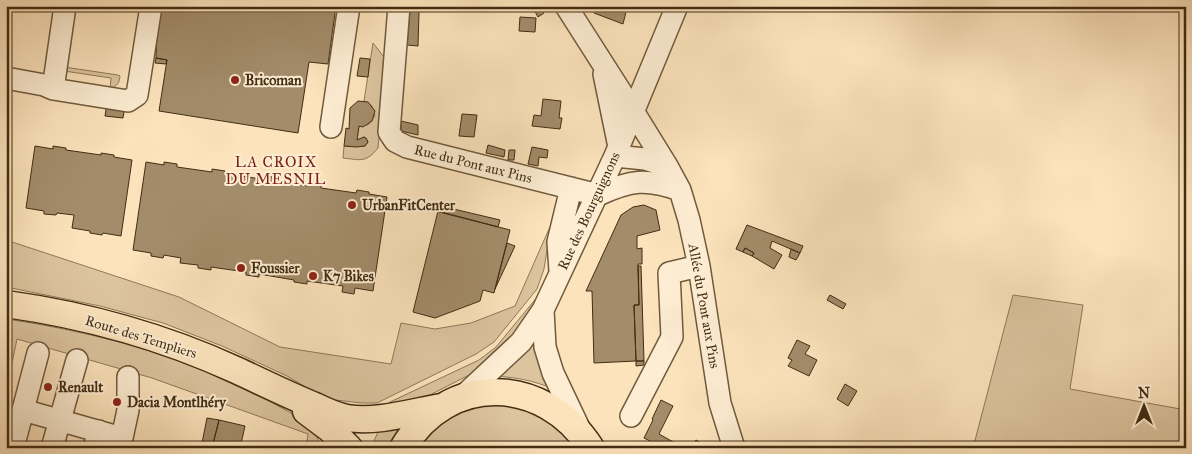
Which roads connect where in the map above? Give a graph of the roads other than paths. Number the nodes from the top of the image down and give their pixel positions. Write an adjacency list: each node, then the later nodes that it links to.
1 (64, 6): 9 (street)
2 (151, 6): 9 (street)
3 (349, 6): 11 (street)
4 (399, 6): 14 (street, Rue du Pont aux Pins)
5 (566, 6): 7 (street)
6 (677, 6): 10 (street, Rue des Bourguignons)
7 (601, 62): 10 (street); 12 (street)
8 (6, 78): 9 (street)
9 (53, 89)
10 (633, 111): 12 (street, Rue des Bourguignons); 13 (street, Allée du Pont aux Pins)
11 (331, 127)
12 (617, 152): 13 (street); 16 (street, Rue des Bourguignons)
13 (667, 166): 15 (street, Allée du Pont aux Pins)
14 (571, 188): 16 (street, Rue du Pont aux Pins); 18 (street)
15 (680, 190): 16 (street); 17 (street, Allée du Pont aux Pins)
16 (598, 195): 18 (street, Rue des Bourguignons)
17 (699, 266): 27 (street); 35 (street, Allée du Pont aux Pins)
18 (560, 275): 20 (street, Rue des Bourguignons)
19 (6, 304): 24 (main road, Route des Templiers)
20 (543, 310): 25 (street, Rue des Bourguignons); 30 (street)
21 (38, 353): 26 (street)
22 (77, 360): 28 (street)
23 (128, 377): 29 (street)
24 (271, 387): 25 (main road, Route des Templiers); 33 (main road, Route des Templiers)
25 (451, 403): 30 (main road, Route des Templiers); 34 (main road)
26 (23, 410): 28 (street); 31 (street)
27 (631, 416)
28 (60, 420): 29 (street); 32 (street)
29 (96, 439)
30 (586, 441)
31 (13, 448)
32 (52, 448)
33 (349, 448)
34 (403, 448)
35 (734, 448)

